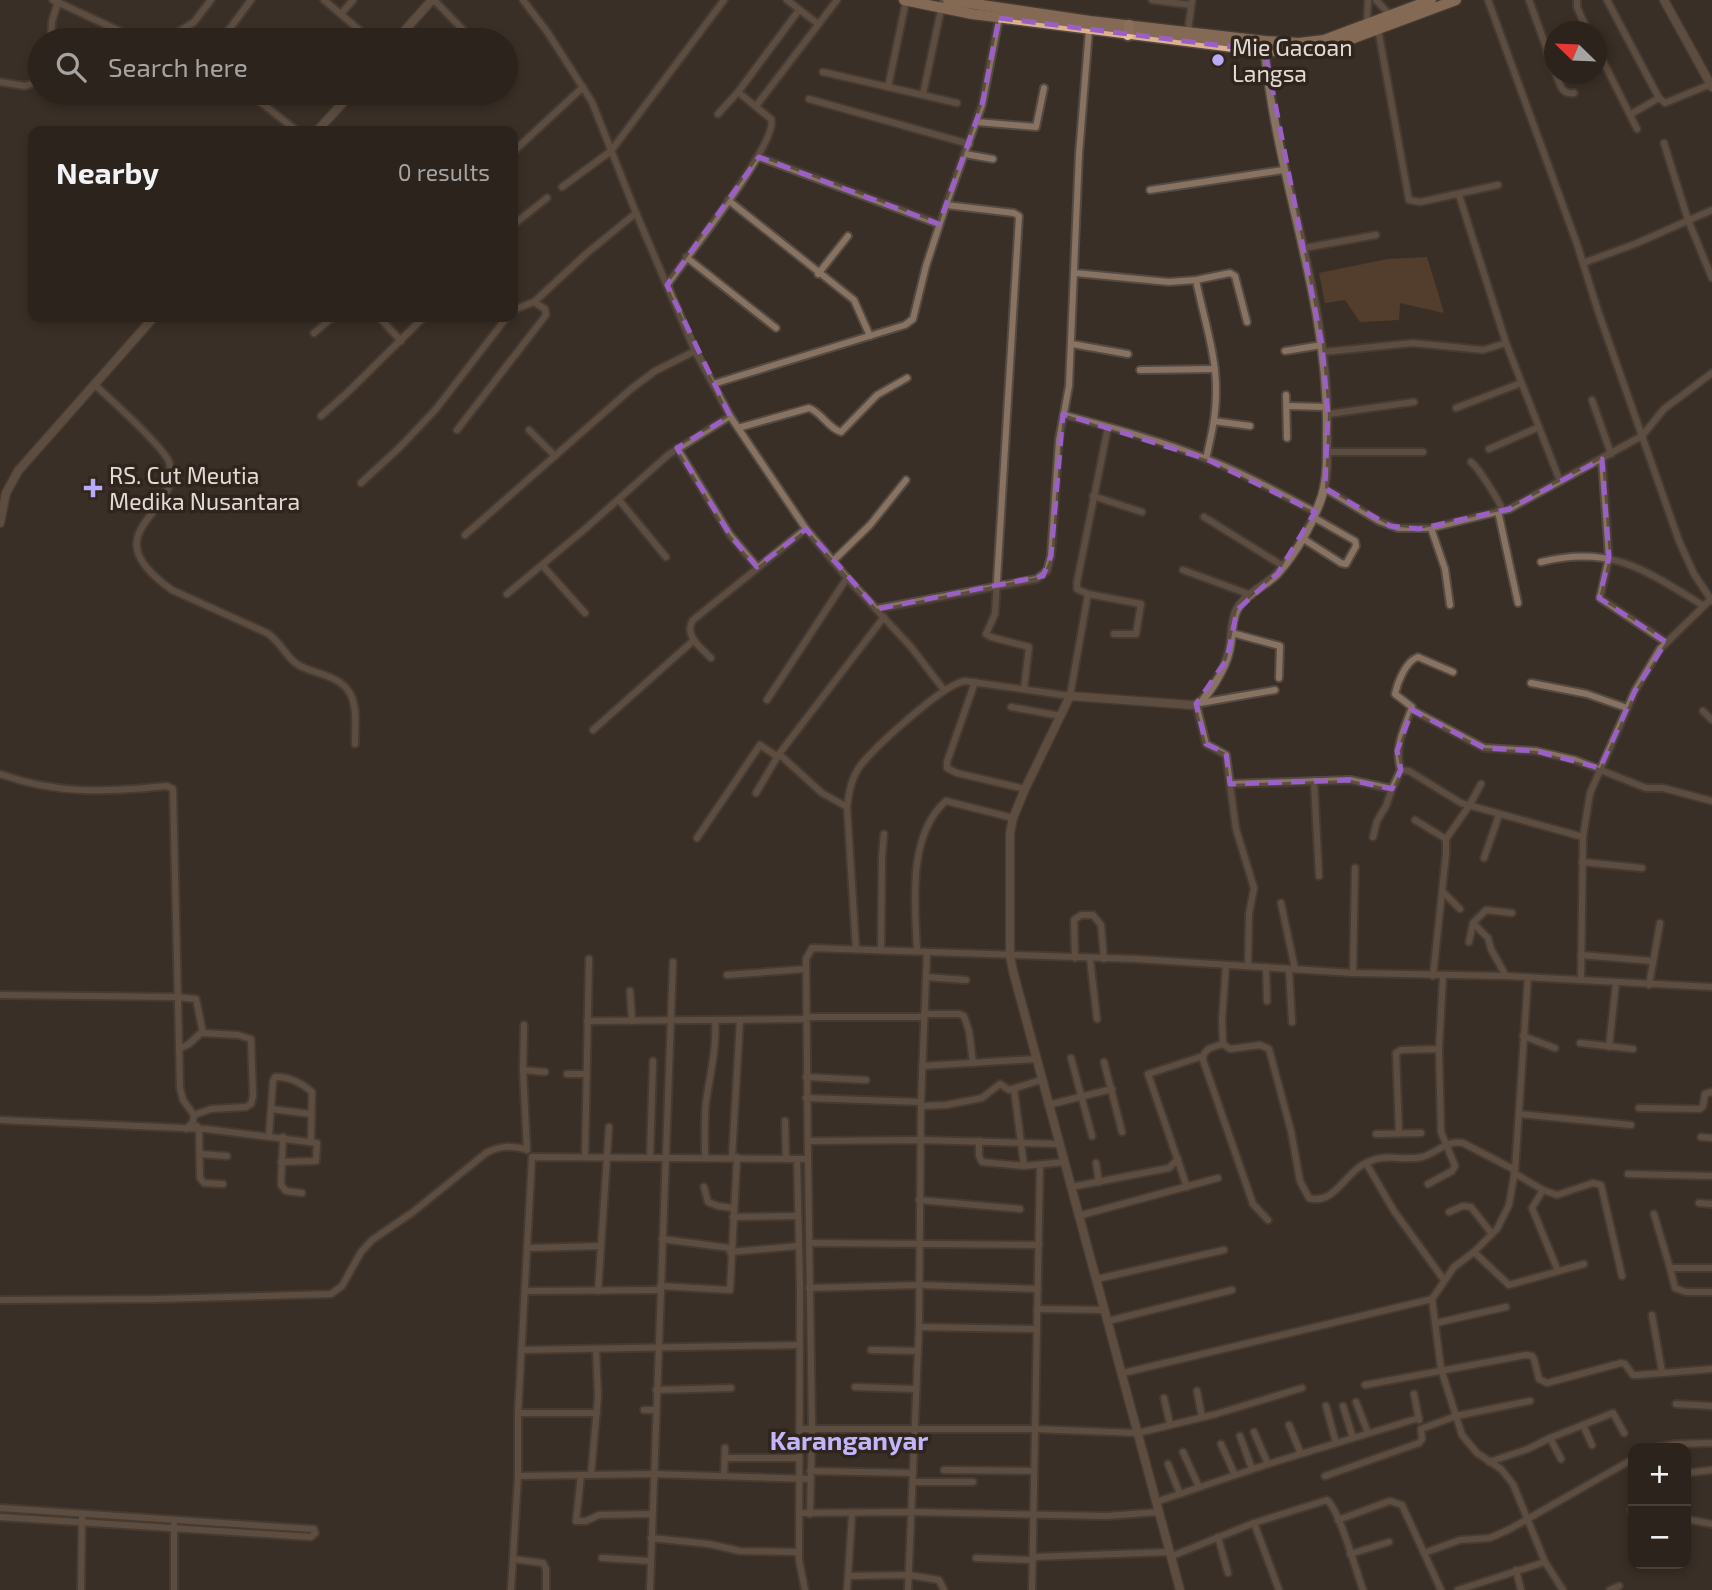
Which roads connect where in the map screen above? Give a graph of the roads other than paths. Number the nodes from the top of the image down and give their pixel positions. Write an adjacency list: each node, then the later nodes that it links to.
1 (211, 0): 33 (street)
2 (251, 0): 34 (street)
3 (324, 0): 26 (street)
4 (353, 0): 26 (street)
5 (433, 0): 36 (street); 37 (street)
6 (523, 0): 50 (street)
7 (724, 0): 71 (street)
8 (787, 0): 25 (street)
9 (837, 0): 29 (street)
10 (905, 0): 22 (main road); 51 (street)
11 (1152, 0): 23 (street)
12 (1368, 0): 30 (street)
13 (1377, 0): 27 (street)
14 (1430, 0): 27 (main road)
15 (1457, 0): 38 (main road)
16 (1488, 0): 92 (street)
17 (1529, 0): 42 (street)
18 (1577, 0): 28 (street)
19 (1606, 0): 56 (street)
20 (1664, 0): 49 (street)
21 (55, 1): 31 (street); 32 (street)
22 (944, 3): 24 (main road); 55 (street)
23 (1191, 3): 41 (street)
24 (1001, 9): 39 (main road); 40 (main road); 64 (street)
25 (799, 10): 29 (street); 53 (street)
26 (341, 14): 35 (street)
27 (1390, 15): 30 (main road)
28 (1583, 21)
29 (818, 24): 61 (street)
30 (1367, 24): 41 (main road)
31 (52, 28)
32 (113, 28)
33 (184, 28)
34 (230, 28)
35 (357, 28)
36 (407, 28)
37 (461, 28)
38 (1378, 29): 43 (main road); 79 (street)
39 (1089, 30): 40 (main road); 93 (street)
40 (1129, 30): 41 (main road); 43 (main road)
41 (1188, 32)
42 (1544, 41)
43 (1265, 51): 75 (street)
44 (1607, 67): 63 (street)
45 (822, 72): 51 (street)
46 (0, 82): 48 (street)
47 (1560, 84): 54 (street)
48 (28, 85)
49 (1711, 86): 56 (street)
50 (583, 87): 70 (street); 71 (street)
51 (888, 87): 55 (street)
52 (1044, 88): 64 (street)
53 (738, 92): 61 (street); 62 (street)
54 (1574, 93)
55 (923, 94): 58 (street)
56 (1659, 98): 63 (street)
57 (809, 99): 69 (street)
58 (957, 103)
59 (264, 105): 65 (street)
60 (341, 105): 66 (street)
61 (756, 106): 73 (street)
62 (718, 114)
63 (1631, 114): 67 (street)
64 (977, 122): 69 (street)
65 (291, 126)
66 (322, 126)
67 (1637, 128)
68 (1664, 143): 85 (street)
69 (969, 144): 72 (street)
70 (518, 147)
71 (611, 151): 77 (street); 84 (street)
72 (965, 154): 74 (street); 82 (street)
73 (760, 157): 81 (street); 87 (street)
74 (993, 159)
75 (1283, 170): 78 (street); 90 (street)
76 (1498, 185): 79 (street)
77 (562, 187)
78 (1150, 190)
79 (1459, 195): 110 (street)
80 (547, 198): 86 (street)
81 (728, 200): 91 (street); 94 (street)
82 (946, 205): 87 (street); 174 (street)
83 (1712, 210): 85 (street)
84 (636, 213): 97 (street); 98 (street)
85 (1688, 220): 92 (street); 95 (street)
86 (518, 221)
87 (939, 224): 108 (street)
88 (1376, 235): 90 (street)
89 (848, 236): 94 (street)
90 (1304, 248): 112 (street)
91 (686, 257): 97 (street); 106 (street)
92 (1583, 263): 139 (street)
93 (1075, 273): 96 (street); 111 (street)
94 (818, 274): 108 (street)
95 (1712, 278)
96 (1196, 280): 105 (street); 116 (street)
97 (667, 285): 113 (street)
98 (534, 302): 99 (street); 137 (street)
99 (518, 308)
100 (150, 322): 121 (street)
101 (327, 322): 107 (street)
102 (384, 322): 109 (street)
103 (419, 322): 109 (street)
104 (503, 322): 152 (street)
105 (1247, 322)
106 (776, 328)
107 (314, 334)
108 (870, 336): 122 (street)
109 (401, 341): 130 (street)
110 (1506, 343): 112 (street); 120 (street)
111 (1072, 344): 115 (street); 129 (street)
112 (1322, 349): 114 (street); 128 (street)
113 (695, 351): 122 (street); 146 (street)
114 (1285, 351)
115 (1128, 354)
116 (1214, 369): 117 (street); 132 (street)
117 (1140, 370)
118 (1712, 374): 139 (street)
119 (908, 378): 136 (street)
120 (1521, 383): 127 (street); 135 (street)
121 (94, 384): 160 (street); 207 (street)
122 (713, 384): 131 (street)
123 (1286, 396): 126 (street)
124 (1592, 400): 145 (street)
125 (1414, 402): 128 (street)
126 (1287, 406): 128 (street); 140 (street)
127 (1455, 408)
128 (1327, 410): 143 (street)
129 (1064, 415): 134 (street); 174 (street)
130 (321, 416)
131 (730, 416): 136 (street); 141 (street)
132 (1214, 421): 133 (street); 147 (street)
133 (1250, 426)
134 (1108, 427): 147 (street); 154 (street)
135 (1539, 427): 142 (street); 151 (street)
136 (738, 428): 162 (street)
137 (457, 430)
138 (529, 430): 146 (street)
139 (1642, 436): 145 (street); 178 (street)
140 (1287, 438)
141 (677, 448): 155 (street); 171 (street)
142 (1489, 449)
143 (1327, 452): 144 (street); 153 (street)
144 (1423, 452)
145 (1611, 454): 148 (street)
146 (555, 456): 163 (street)
147 (1206, 459): 158 (street)
148 (1602, 459): 151 (street); 166 (street)
149 (1471, 462): 156 (street)
150 (906, 480): 167 (street)
151 (1560, 481): 156 (street)
152 (361, 483)
153 (1324, 488): 158 (street); 161 (street)
154 (1093, 496): 157 (street); 176 (street)
155 (619, 500): 165 (street); 169 (street)
156 (1500, 510): 161 (street); 179 (street)
157 (1142, 512)
158 (1314, 515): 164 (street); 164 (street)
159 (1204, 517): 170 (street)
160 (0, 523)
161 (1431, 527): 180 (street)
162 (806, 529): 167 (street); 171 (street)
163 (465, 535)
164 (1302, 538): 170 (street)
165 (666, 557)
166 (1609, 558): 168 (street); 181 (street); 188 (street)
167 (833, 561): 173 (street)
168 (1541, 562)
169 (543, 566): 175 (street); 183 (street)
170 (1283, 566): 177 (street)
171 (757, 567): 187 (street)
172 (1183, 570): 177 (street)
173 (847, 578): 182 (street); 198 (street)
174 (996, 586): 182 (street); 194 (street)
175 (507, 594)
176 (1088, 594): 186 (street); 197 (street)
177 (1251, 595): 185 (street)
178 (1712, 599): 181 (street)
179 (1518, 603)
180 (1450, 605)
181 (1704, 606): 188 (street)
182 (877, 609): 184 (street)
183 (585, 613)
184 (884, 617): 195 (street); 208 (street)
185 (1232, 633): 191 (street); 199 (street)
186 (1114, 634)
187 (694, 640): 189 (street); 206 (street)
188 (1666, 642): 201 (street)
189 (711, 658)
190 (1453, 672): 202 (street)
191 (1279, 678)
192 (975, 682): 194 (street); 195 (street); 215 (street)
193 (1531, 683): 201 (street)
194 (1024, 689): 197 (street)
195 (944, 690): 220 (street)
196 (1275, 690): 199 (street)
197 (1070, 696): 199 (street); 204 (street)
198 (766, 700)
199 (1198, 704): 213 (street)
200 (1011, 707): 204 (street)
201 (1627, 708): 209 (street)
202 (1412, 709): 209 (street); 210 (street)
203 (1703, 711): 205 (street)
204 (1061, 716): 215 (street)
205 (1712, 720)
206 (593, 730)
207 (355, 744)
208 (778, 755): 217 (street); 220 (street); 227 (street)
209 (1600, 768): 218 (street); 226 (street)
210 (1401, 771): 216 (street); 219 (street)
211 (0, 774): 272 (street)
212 (1314, 781): 213 (street); 216 (street); 233 (street)
213 (1230, 784): 254 (street)
214 (1480, 784): 219 (street)
215 (1025, 789): 222 (street)
216 (1392, 789): 225 (street)
217 (756, 793)
218 (1712, 801)
219 (1469, 806): 221 (street); 228 (street)
220 (847, 807): 241 (street)
221 (1499, 815): 226 (street); 229 (street)
222 (1013, 818): 243 (street); 246 (street)
223 (1415, 820): 228 (street)
224 (884, 834): 242 (street)
225 (1373, 837)
226 (1583, 837): 230 (street)
227 (696, 838)
228 (1446, 839): 234 (street)
229 (1485, 858)
230 (1582, 862): 232 (street); 245 (street)
231 (1355, 868): 258 (street)
232 (1642, 868)
233 (1319, 876)
234 (1443, 891): 236 (street); 260 (street)
235 (1280, 903): 257 (street)
236 (1460, 909)
237 (1512, 913): 238 (street)
238 (1473, 923): 240 (street); 262 (street)
239 (1660, 923): 251 (street)
240 (1469, 942)
241 (856, 949): 242 (street); 256 (street)
242 (881, 950): 243 (street)
243 (917, 951): 244 (street)
244 (927, 951): 246 (street); 264 (street)
245 (1581, 955): 251 (street); 266 (street)
246 (1010, 956): 248 (street); 295 (street)
247 (589, 958): 280 (street)
248 (1075, 958): 249 (street); 250 (street)
249 (1090, 959): 250 (street); 276 (street)
250 (1104, 959): 253 (street)
251 (1652, 961): 268 (street)
252 (673, 962): 277 (street)
253 (1226, 964): 254 (street); 286 (street)
254 (1248, 966): 255 (street)
255 (1266, 967): 257 (street); 273 (street)
256 (806, 969): 259 (street); 275 (street)
257 (1292, 969): 258 (street); 282 (street)
258 (1353, 973): 260 (street)
259 (727, 975)
260 (1433, 976): 261 (street)
261 (1443, 976): 262 (street); 291 (street)
262 (1506, 976): 263 (street)
263 (1528, 977): 266 (street); 285 (street)
264 (926, 978): 265 (street); 274 (street)
265 (966, 980)
266 (1581, 980): 267 (street)
267 (1616, 983): 268 (street); 288 (street)
268 (1649, 985): 269 (street)
269 (1712, 987)
270 (630, 991): 281 (street)
271 (0, 995): 272 (street)
272 (177, 997): 284 (street); 290 (street)
273 (1267, 1000)
274 (924, 1016): 275 (street); 298 (street); 299 (street)
275 (806, 1018): 279 (street); 304 (street)
276 (1097, 1019)
277 (671, 1020): 278 (street); 281 (street); 348 (street)
278 (715, 1020): 279 (street); 349 (street)
279 (740, 1020): 350 (street)
280 (587, 1021): 281 (street); 303 (street)
281 (632, 1021)
282 (1292, 1022)
283 (524, 1025): 300 (street)
284 (202, 1032): 290 (street); 318 (street)
285 (1522, 1036): 289 (street); 317 (street)
286 (1223, 1044): 293 (street); 358 (street)
287 (1580, 1044): 288 (street)
288 (1609, 1047): 292 (street)
289 (1555, 1048)
290 (178, 1049): 318 (street)
291 (1439, 1049): 326 (street); 340 (street)
292 (1633, 1049)
293 (1203, 1056): 354 (street); 383 (street)
294 (1071, 1058): 310 (street)
295 (1036, 1059): 298 (street); 306 (street)
296 (653, 1061): 347 (street)
297 (1104, 1062): 308 (street)
298 (973, 1063): 299 (street)
299 (922, 1066): 312 (street)
300 (523, 1070): 301 (street); 341 (street)
301 (545, 1072)
302 (567, 1074): 303 (street)
303 (586, 1074): 345 (street)
304 (806, 1077): 305 (street); 311 (street)
305 (866, 1080)
306 (1041, 1080): 307 (street); 313 (street)
307 (1014, 1089): 312 (street); 338 (street)
308 (1112, 1089): 310 (street); 325 (street)
309 (1712, 1092): 314 (street)
310 (1082, 1097): 313 (street); 330 (street)
311 (806, 1098): 312 (street); 336 (street)
312 (921, 1104): 334 (street)
313 (1048, 1105): 339 (street)
314 (1639, 1108)
315 (271, 1109): 316 (street); 316 (street); 329 (street)
316 (311, 1114): 335 (street)
317 (1518, 1114): 321 (street); 361 (street)
318 (194, 1118): 323 (street); 324 (street)
319 (0, 1120): 323 (street)
320 (785, 1121): 351 (street)
321 (1631, 1125)
322 (609, 1127): 346 (street)
323 (186, 1129): 324 (street)
324 (199, 1129): 329 (street); 342 (street)
325 (1122, 1132)
326 (1399, 1133): 327 (street); 328 (street)
327 (1421, 1133)
328 (1376, 1134)
329 (269, 1136): 332 (street)
330 (1092, 1136)
331 (1701, 1137): 333 (street)
332 (283, 1138): 335 (street); 356 (street)
333 (1712, 1138)
334 (920, 1140): 336 (street); 337 (street); 373 (street)
335 (311, 1141): 356 (street)
336 (809, 1141): 353 (street)
337 (979, 1141): 338 (street); 360 (street)
338 (1022, 1142): 339 (street); 360 (street)
339 (1059, 1144): 355 (street)
340 (1444, 1145): 358 (street); 361 (street); 367 (street)
341 (526, 1149): 344 (street); 410 (street)
342 (201, 1154): 343 (street); 366 (street)
343 (227, 1156)
344 (532, 1157): 345 (street); 390 (street)
345 (585, 1157): 346 (street)
346 (607, 1157): 347 (street); 389 (street)
347 (650, 1157): 348 (street)
348 (666, 1157): 349 (street); 385 (street)
349 (705, 1157): 350 (street)
350 (734, 1157): 351 (street); 376 (street)
351 (786, 1159): 352 (street)
352 (797, 1159): 353 (street); 380 (street)
353 (808, 1159): 386 (street)
354 (1178, 1159): 365 (street); 368 (street)
355 (1064, 1162): 359 (street); 370 (street)
356 (281, 1163): 372 (street)
357 (1096, 1163): 365 (street)
358 (1366, 1163): 400 (street)
359 (1040, 1165): 360 (street); 388 (street)
360 (1024, 1166)
361 (1515, 1171): 371 (street); 384 (street)
362 (1628, 1174): 363 (street)
363 (1712, 1176)
364 (1217, 1178): 368 (street)
365 (1098, 1182): 370 (street)
366 (223, 1184)
367 (1428, 1184)
368 (1186, 1186): 381 (street)
369 (704, 1187): 376 (street)
370 (1071, 1187): 381 (street)
371 (1543, 1190): 397 (street); 398 (street)
372 (302, 1193)
373 (919, 1200): 377 (street); 387 (street)
374 (1699, 1203): 375 (street)
375 (1712, 1204)
376 (733, 1208): 382 (street)
377 (1020, 1209)
378 (1448, 1212): 384 (street)
379 (1654, 1214): 395 (street)
380 (797, 1216): 382 (street); 386 (street)
381 (1078, 1216): 399 (street)
382 (733, 1217): 391 (street)
383 (1268, 1220)
384 (1492, 1234): 393 (street)
385 (662, 1239): 391 (street); 402 (street)
386 (804, 1240): 387 (street); 391 (street); 403 (street); 403 (street)
387 (919, 1243): 388 (street); 401 (street)
388 (1039, 1245): 404 (street)
389 (601, 1246): 390 (street); 407 (street)
390 (529, 1248): 406 (street)
391 (730, 1250): 402 (street)
392 (1224, 1250): 399 (street)
393 (1474, 1252): 397 (street); 400 (street)
394 (1584, 1264): 397 (street)
395 (1670, 1268): 396 (street); 408 (street)
396 (1712, 1268)
397 (1558, 1271)
398 (1622, 1276)
399 (1097, 1279): 413 (street)
400 (1444, 1280): 409 (street)
401 (919, 1285): 403 (street); 404 (street); 417 (street)
402 (660, 1288): 407 (street); 420 (street)
403 (805, 1288): 419 (street); 454 (street)
404 (1038, 1289): 412 (street)
405 (1232, 1290): 415 (street)
406 (526, 1291): 407 (street); 421 (street)
407 (598, 1291)
408 (1712, 1292)
409 (1432, 1299): 416 (street); 428 (street)
410 (0, 1300)
411 (1506, 1307): 416 (street)
412 (1037, 1309): 413 (street); 418 (street)
413 (1105, 1310): 415 (street)
414 (1653, 1315): 427 (street)
415 (1108, 1321): 428 (street)
416 (1436, 1323): 425 (street)
417 (919, 1327): 418 (street); 424 (street)
418 (1037, 1329): 455 (street)
419 (798, 1345): 420 (street); 454 (street)
420 (658, 1348): 422 (street); 434 (street)
421 (522, 1350): 422 (street); 446 (street)
422 (596, 1350): 447 (street)
423 (871, 1350): 424 (street)
424 (918, 1351): 433 (street)
425 (1441, 1369): 427 (street); 429 (street); 448 (street)
426 (1712, 1370): 427 (street)
427 (1662, 1372)
428 (1123, 1373): 459 (street)
429 (1364, 1385)
430 (855, 1387): 433 (street)
431 (731, 1388): 434 (street)
432 (1302, 1388): 449 (street)
433 (916, 1389): 457 (street)
434 (656, 1390): 444 (street)
435 (1197, 1391): 449 (street)
436 (1414, 1394): 450 (street)
437 (1164, 1398): 451 (street)
438 (1530, 1401): 448 (street)
439 (1356, 1402): 460 (street)
440 (1676, 1404): 443 (street)
441 (1326, 1406): 465 (street)
442 (1343, 1406): 463 (street)
443 (1712, 1406)
444 (656, 1409): 445 (street); 486 (street)
445 (644, 1410)
446 (518, 1413): 447 (street); 491 (street)
447 (597, 1413): 489 (street)
448 (1456, 1416): 456 (street); 476 (street)
449 (1202, 1417): 451 (street)
450 (1419, 1418): 456 (street); 460 (street)
451 (1170, 1424): 459 (street)
452 (1289, 1425): 472 (street)
453 (1583, 1425): 461 (street); 464 (street); 469 (street)
454 (806, 1429): 457 (street); 474 (street); 483 (street)
455 (1034, 1429): 457 (street); 459 (street); 484 (street)
456 (1421, 1429): 493 (street)
457 (915, 1431): 487 (street)
458 (1254, 1432): 479 (street)
459 (1138, 1433): 500 (street)
460 (1368, 1433): 463 (street)
461 (1625, 1433)
462 (1240, 1436): 480 (street)
463 (1353, 1438): 465 (street)
464 (1550, 1438): 475 (street); 476 (street)
465 (1336, 1443): 472 (street)
466 (1712, 1443): 468 (street)
467 (1221, 1444): 490 (street)
468 (1691, 1444)
469 (1592, 1446)
470 (725, 1448): 473 (street)
471 (1183, 1452): 498 (street)
472 (1301, 1454): 479 (street)
473 (725, 1458): 474 (street); 492 (street)
474 (800, 1458): 494 (street)
475 (1561, 1460)
476 (1489, 1462): 511 (street)
477 (1628, 1462): 511 (street)
478 (1168, 1464): 499 (street)
479 (1268, 1464): 480 (street)
480 (1252, 1469): 490 (street)
481 (944, 1470): 484 (street)
482 (1712, 1470): 485 (street)
483 (810, 1471): 487 (street); 495 (street)
484 (1033, 1471): 508 (street)
485 (1691, 1472)
486 (653, 1474): 489 (street); 492 (street); 505 (street)
487 (913, 1474): 496 (street)
488 (581, 1475): 489 (street); 491 (street); 505 (street)
489 (591, 1475)
490 (1235, 1475): 498 (street)
491 (518, 1476): 528 (street)
492 (724, 1476): 494 (street)
493 (1325, 1476)
494 (800, 1478): 495 (street); 506 (street)
495 (810, 1479): 506 (street)
496 (913, 1482): 497 (street); 502 (street)
497 (973, 1482)
498 (1199, 1488): 499 (street)
499 (1180, 1494): 500 (street)
500 (1157, 1502): 503 (street)
501 (0, 1508): 504 (street)
502 (912, 1512): 507 (street); 508 (street); 534 (street)
503 (1159, 1512): 508 (street); 524 (street)
504 (82, 1513): 510 (street); 514 (street)
505 (652, 1514): 520 (street)
506 (805, 1514): 507 (street); 522 (street)
507 (852, 1514): 535 (street)
508 (1034, 1514): 529 (street)
509 (0, 1517): 514 (street)
510 (174, 1519): 517 (street); 518 (street)
511 (1527, 1519): 523 (street); 531 (street)
512 (1338, 1520): 515 (street); 523 (street); 525 (street)
513 (1691, 1520): 516 (street)
514 (82, 1521): 517 (street); 538 (street)
515 (1254, 1523): 519 (street); 549 (street)
516 (1712, 1524)
517 (174, 1527): 518 (street); 539 (street)
518 (250, 1529): 518 (street)
519 (1219, 1537): 524 (street); 533 (street)
520 (651, 1538): 522 (street); 530 (street)
521 (1389, 1542): 525 (street)
522 (799, 1552): 543 (street)
523 (1424, 1553): 551 (street)
524 (1171, 1554): 529 (street); 548 (street)
525 (1350, 1554): 550 (street)
526 (602, 1558): 530 (street)
527 (976, 1558): 529 (street)
528 (513, 1559): 540 (street); 541 (street)
529 (1033, 1559): 547 (street)
530 (650, 1560): 542 (street)
531 (1545, 1562): 532 (street); 554 (street)
532 (1516, 1570): 537 (street); 553 (street)
533 (1228, 1573)
534 (909, 1575): 535 (street); 545 (street); 546 (street)
535 (848, 1576): 544 (street)
536 (1619, 1586): 555 (street)
537 (1477, 1587): 552 (street)
538 (81, 1590)
539 (174, 1590)
540 (512, 1590)
541 (546, 1590)
542 (650, 1590)
543 (805, 1590)
544 (847, 1590)
545 (908, 1590)
546 (944, 1590)
547 (1032, 1590)
548 (1180, 1590)
549 (1279, 1590)
550 (1363, 1590)
551 (1441, 1590)
552 (1458, 1590)
553 (1521, 1590)
554 (1563, 1590)
555 (1610, 1590)

